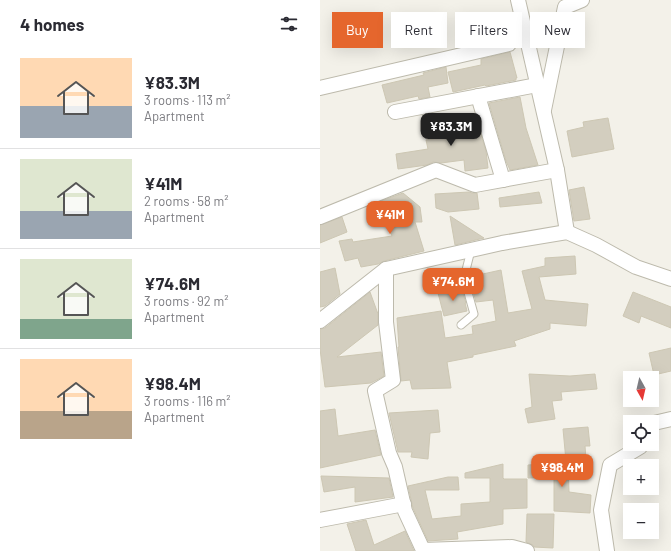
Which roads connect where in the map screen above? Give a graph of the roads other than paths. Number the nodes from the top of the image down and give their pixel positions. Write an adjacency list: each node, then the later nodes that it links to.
1 (518, 0): 4 (street)
2 (582, 0): 8 (street)
3 (491, 48): 5 (street)
4 (537, 85): 6 (street); 8 (street)
5 (320, 88)
6 (478, 96): 7 (street); 10 (street)
7 (395, 112)
8 (544, 114): 9 (street)
9 (557, 170): 10 (street); 12 (street)
10 (503, 180): 11 (street)
11 (320, 217)
12 (567, 232): 13 (street); 15 (street)
13 (471, 250): 14 (street); 17 (lane)
14 (386, 269): 16 (street); 21 (street)
15 (671, 279)
16 (320, 321)
17 (460, 325)
18 (671, 419): 19 (street)
19 (659, 422)
20 (633, 451): 24 (street)
21 (404, 504): 22 (street); 23 (street)
22 (320, 520)
23 (527, 551)
24 (607, 551)

